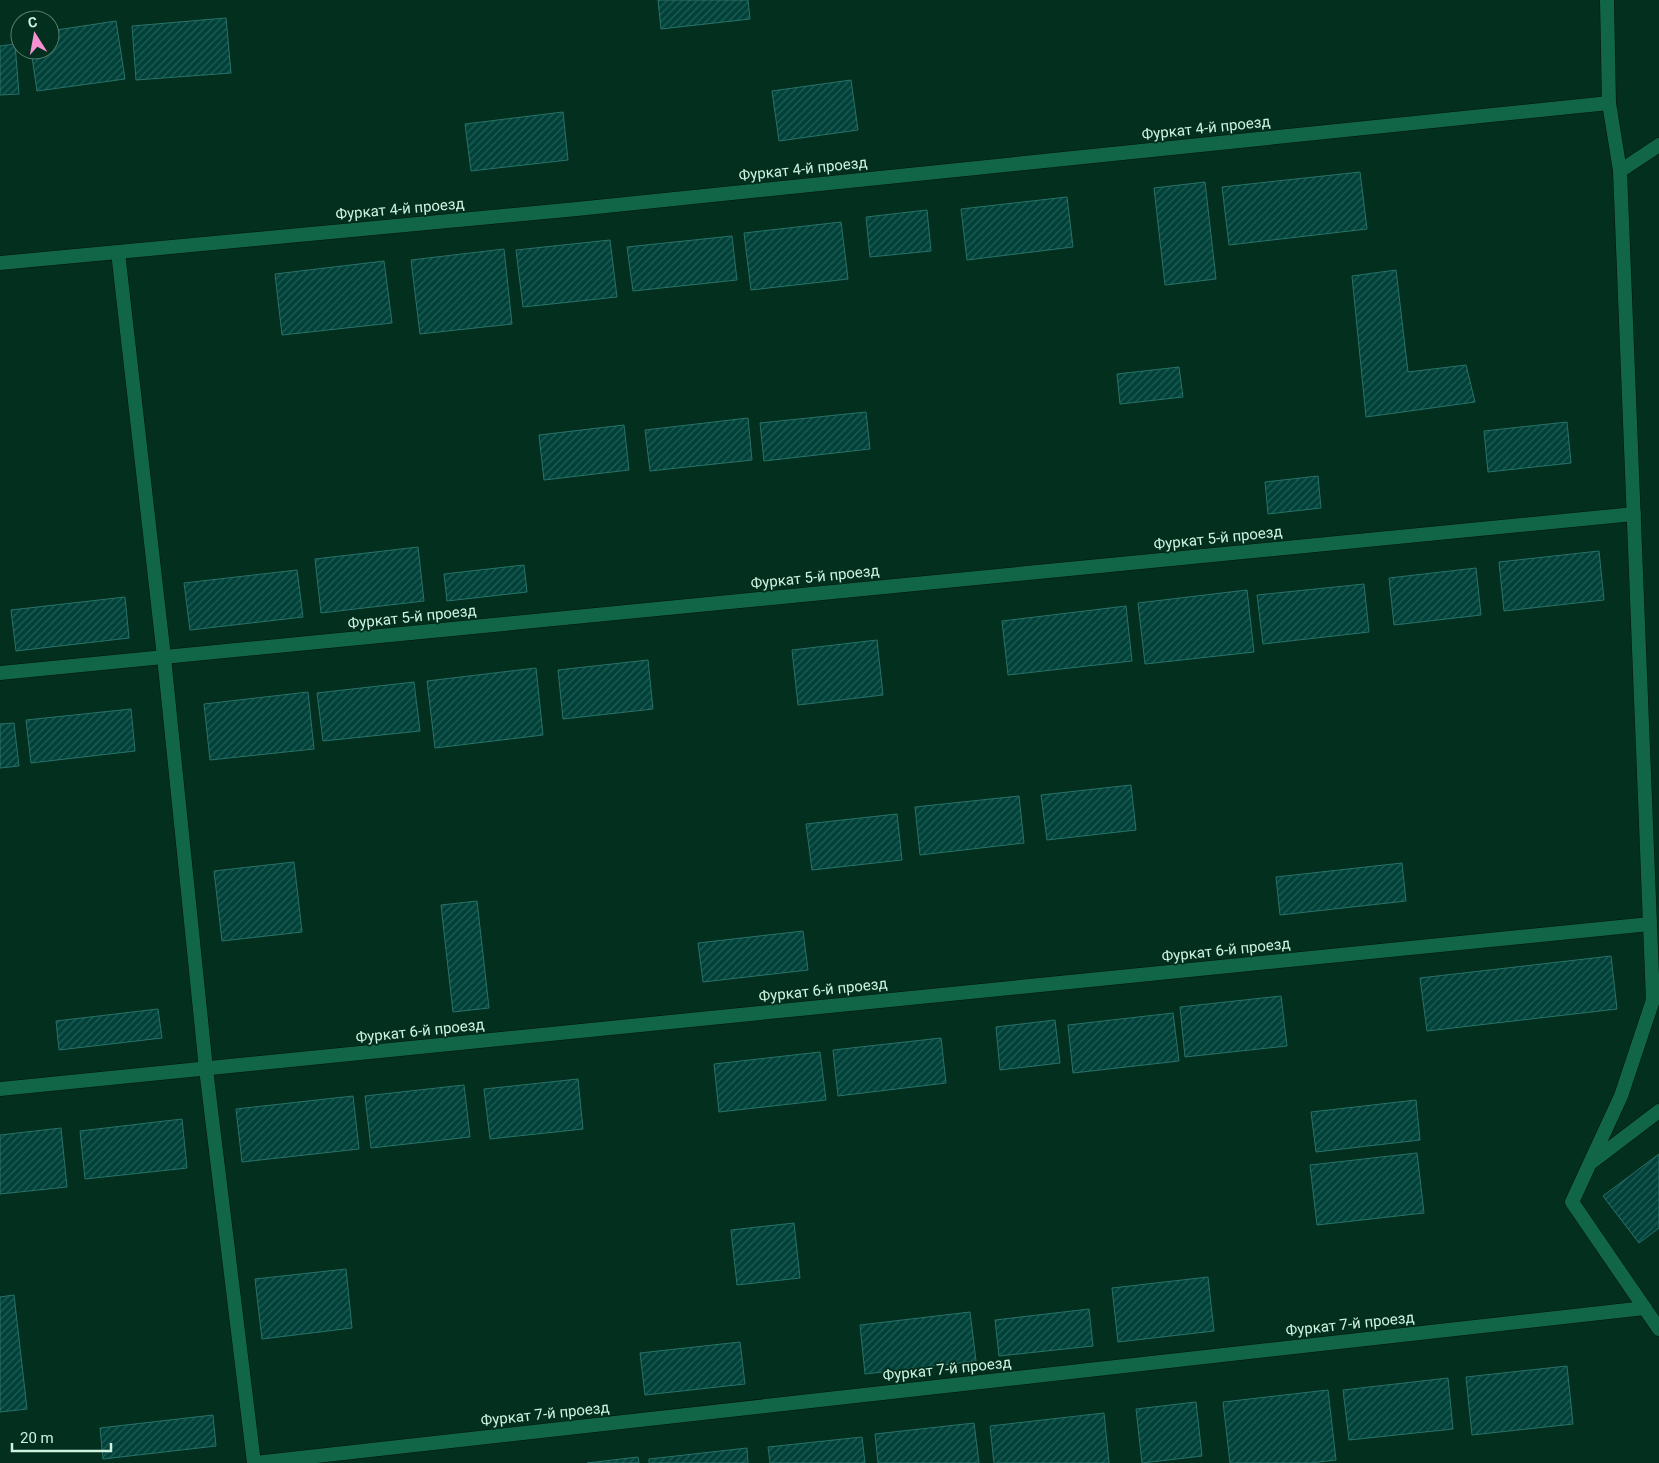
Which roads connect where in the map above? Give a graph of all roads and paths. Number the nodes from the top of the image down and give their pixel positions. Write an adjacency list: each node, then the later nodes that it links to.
1 (1607, 0): 2 (street)
2 (1609, 103): 4 (street); 5 (street, Фуркат 4-й проезд)
3 (1659, 145): 4 (street)
4 (1620, 171): 7 (street)
5 (118, 252): 6 (street, Фуркат 4-й проезд); 8 (street)
6 (0, 263)
7 (1634, 514): 8 (street, Фуркат 5-й проезд); 10 (street)
8 (164, 657): 9 (street, Фуркат 5-й проезд); 11 (street)
9 (0, 674)
10 (1650, 924): 11 (street, Фуркат 6-й проезд); 14 (street)
11 (206, 1069): 12 (street, Фуркат 6-й проезд); 17 (street)
12 (0, 1089)
13 (1659, 1111): 14 (street)
14 (1590, 1164): 15 (street)
15 (1645, 1308): 16 (street); 17 (street, Фуркат 7-й проезд)
16 (1659, 1329)
17 (254, 1463)

